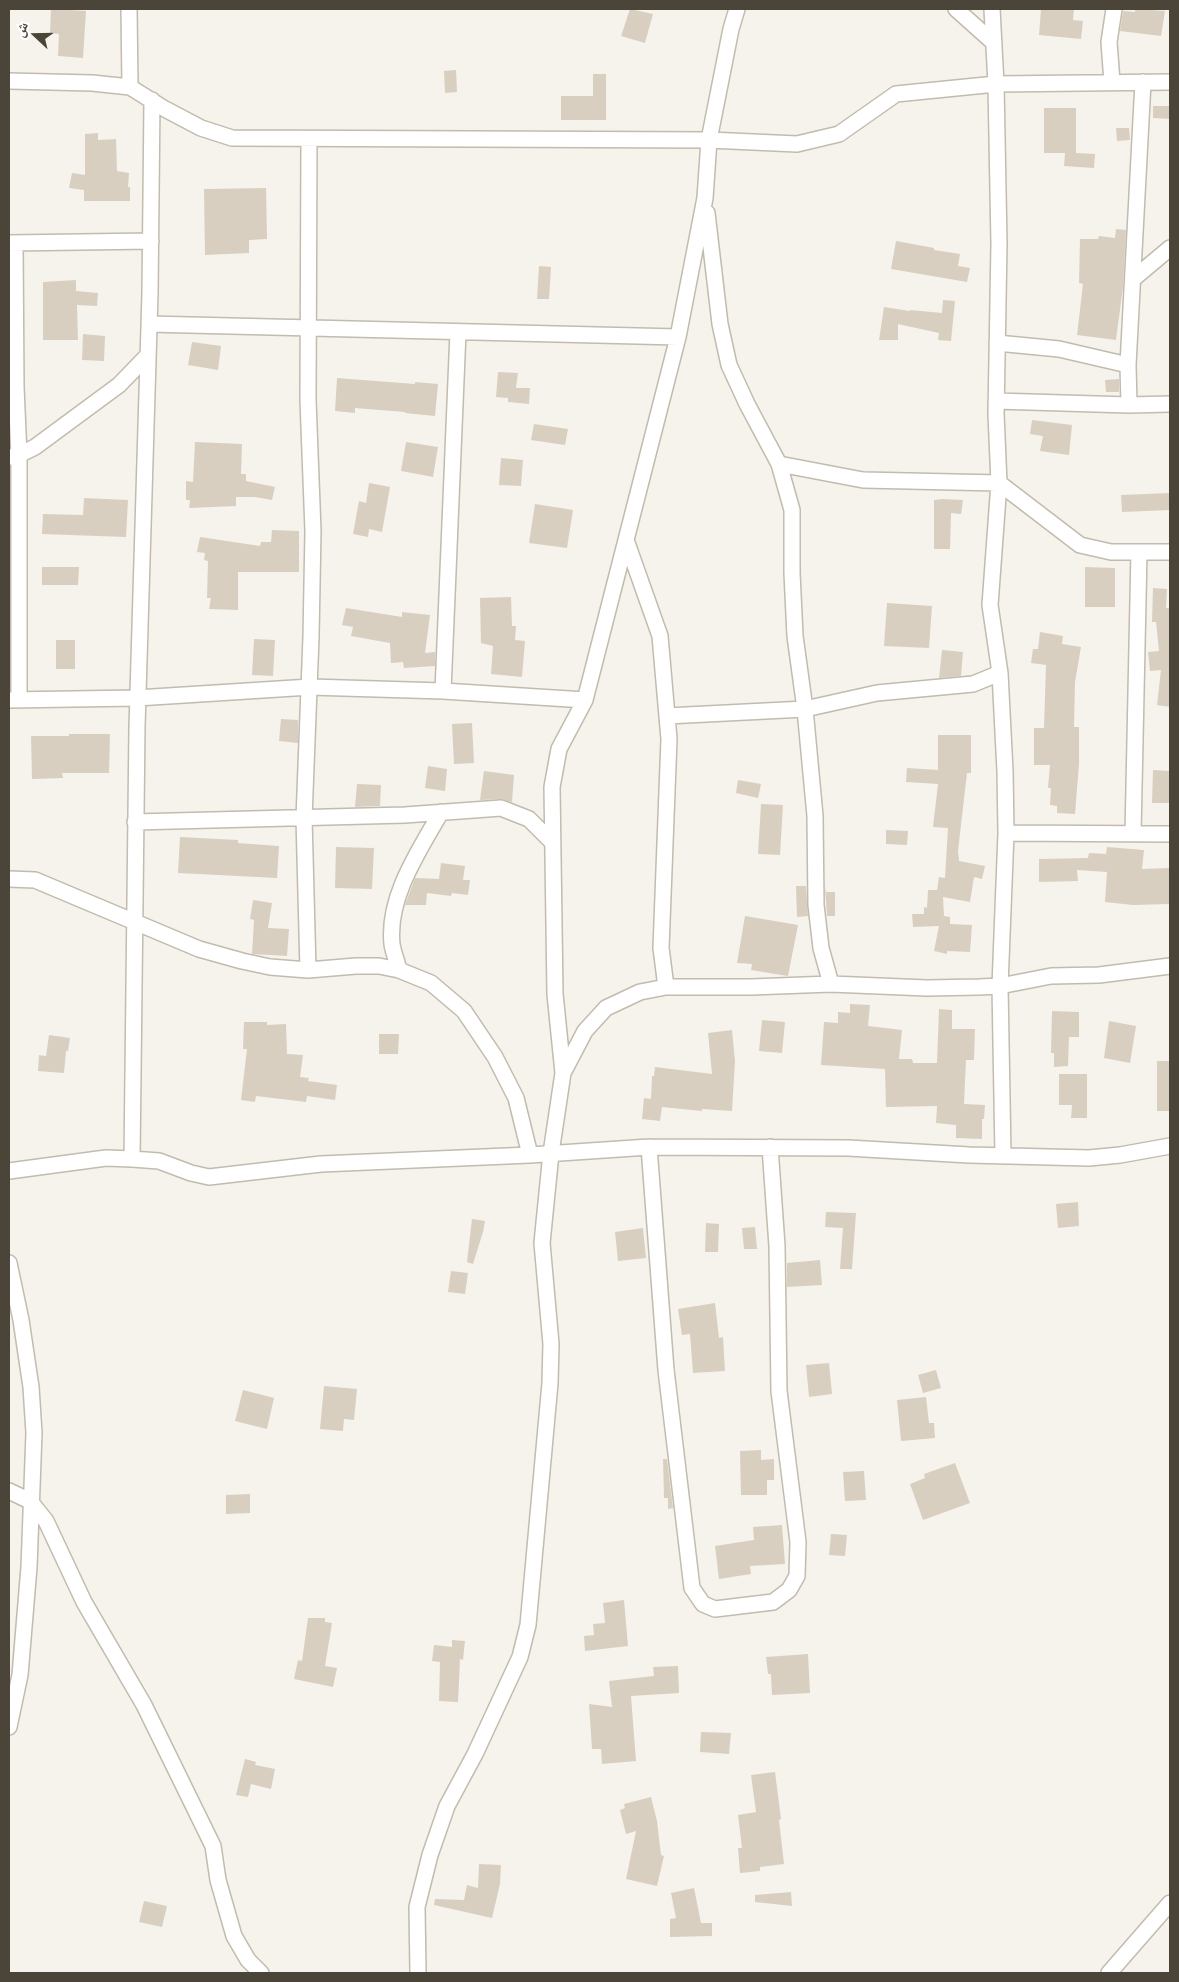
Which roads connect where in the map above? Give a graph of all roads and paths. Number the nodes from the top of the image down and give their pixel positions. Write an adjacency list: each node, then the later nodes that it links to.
1 (129, 9): 12 (street)
2 (737, 9): 15 (street)
3 (956, 9): 6 (street)
4 (992, 9): 6 (street)
5 (1114, 9): 8 (street)
6 (994, 43): 11 (street)
7 (9, 81): 12 (street)
8 (1112, 82): 9 (street); 11 (street)
9 (1143, 82): 10 (street); 20 (street)
10 (1170, 82)
11 (996, 84): 15 (street); 25 (street)
12 (130, 87): 13 (street)
13 (152, 100): 14 (street); 17 (street)
14 (309, 139): 15 (street); 22 (street)
15 (709, 140): 16 (street)
16 (705, 198): 24 (street); 33 (street)
17 (150, 241): 18 (street); 21 (street)
18 (12, 243): 28 (street)
19 (1170, 248): 20 (street)
20 (1133, 279): 27 (street)
21 (149, 324): 22 (street); 26 (street)
22 (308, 329): 23 (street); 39 (street)
23 (458, 332): 24 (street); 40 (street)
24 (678, 337): 35 (street)
25 (997, 343): 27 (street); 29 (street)
26 (148, 355): 32 (street); 41 (street)
27 (1128, 365): 31 (street)
28 (13, 387): 32 (street)
29 (996, 400): 31 (street); 34 (street)
30 (1170, 404): 31 (street)
31 (1129, 405)
32 (14, 456): 42 (street)
33 (779, 464): 34 (street); 44 (street)
34 (998, 483): 36 (street); 38 (street)
35 (626, 540): 43 (street); 45 (street)
36 (1139, 552): 37 (street); 50 (street)
37 (1170, 552)
38 (1000, 673): 44 (street); 49 (street)
39 (310, 687): 40 (street); 41 (street); 47 (street)
40 (443, 691): 43 (street)
41 (138, 698): 42 (street); 48 (street)
42 (14, 700)
43 (585, 700): 52 (street)
44 (805, 709): 45 (street); 58 (street)
45 (667, 716): 60 (street)
46 (441, 812): 47 (street); 52 (street); 57 (street)
47 (304, 818): 48 (street); 56 (street)
48 (135, 822): 54 (street)
49 (1006, 833): 50 (street); 59 (street)
50 (1133, 834): 51 (street)
51 (1170, 834)
52 (552, 842): 61 (street)
53 (9, 879): 54 (street)
54 (134, 921): 56 (street); 68 (street)
55 (1170, 966): 59 (street)
56 (308, 970): 57 (street)
57 (399, 970): 66 (street)
58 (831, 984): 59 (street); 60 (street)
59 (1000, 986): 67 (street)
60 (666, 987): 61 (street)
61 (563, 1073): 65 (street)
62 (1170, 1146): 67 (street)
63 (648, 1147): 64 (street); 64 (street); 65 (street)
64 (770, 1147): 67 (street)
65 (552, 1154): 66 (street); 76 (street)
66 (530, 1155): 68 (street)
67 (1003, 1155)
68 (132, 1159): 69 (street)
69 (9, 1171)
70 (9, 1263): 72 (street)
71 (9, 1491): 72 (street)
72 (30, 1501): 73 (street); 75 (street)
73 (9, 1727)
74 (1170, 1903): 77 (street)
75 (261, 1973)
76 (418, 1973)
77 (1109, 1973)

